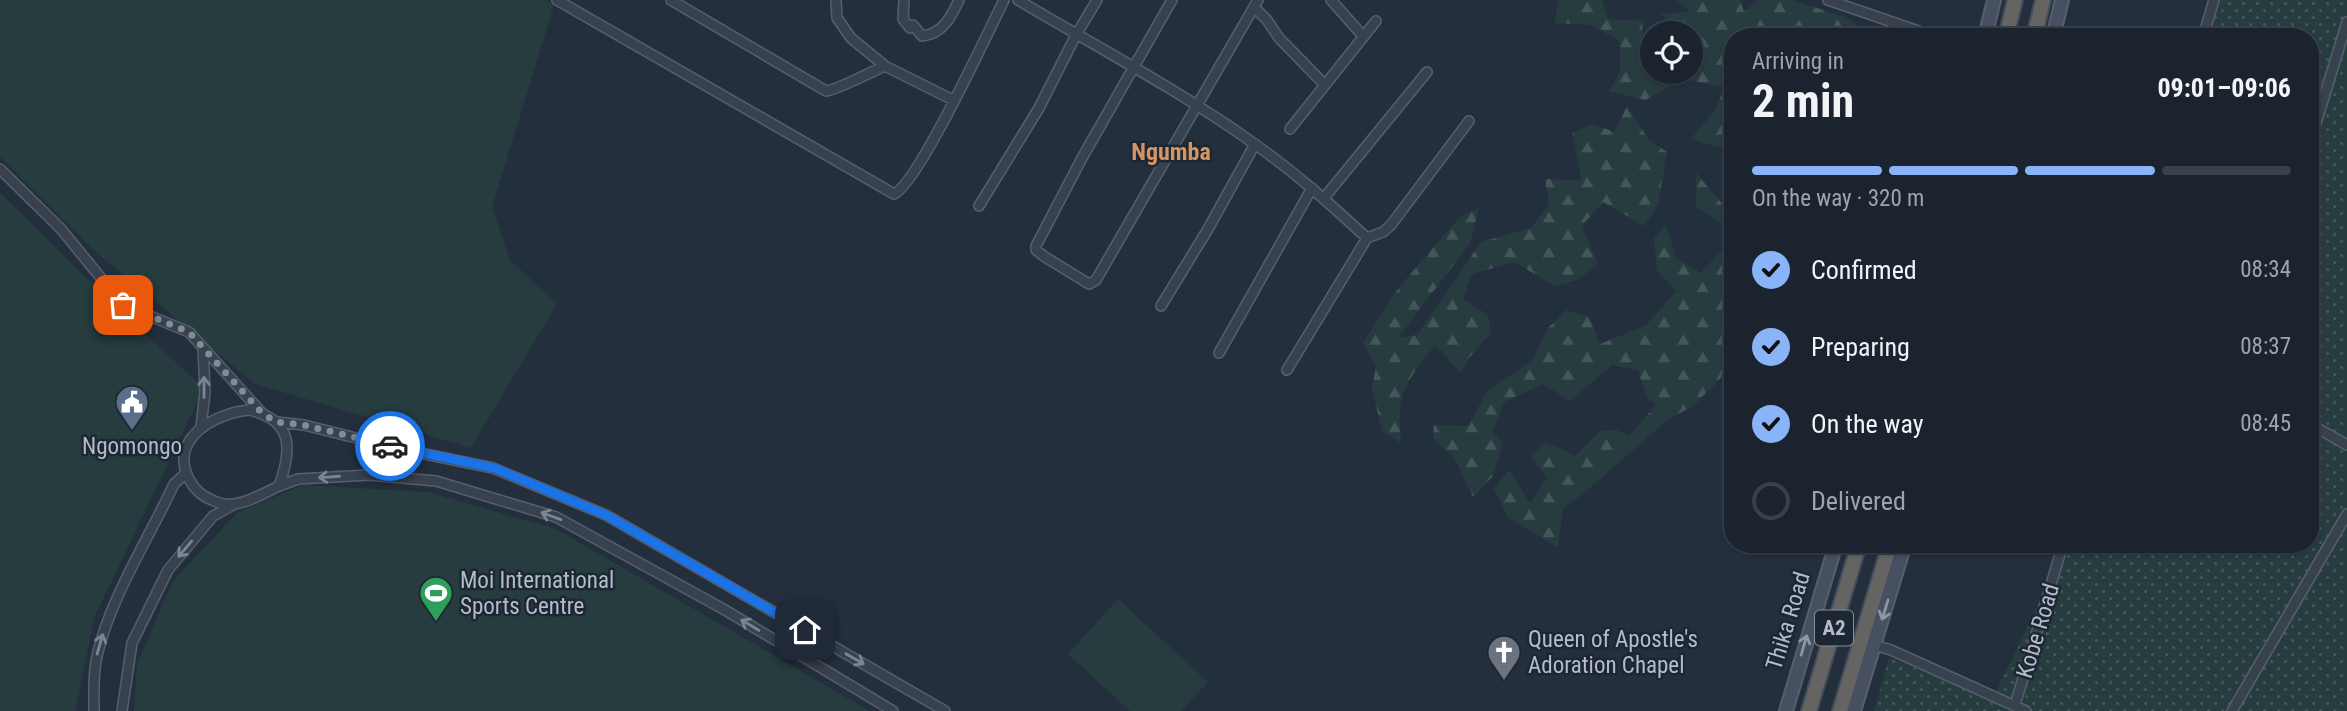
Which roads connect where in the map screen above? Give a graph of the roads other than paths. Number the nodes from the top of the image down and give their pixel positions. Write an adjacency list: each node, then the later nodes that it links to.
1 (671, 0): 28 (street)
2 (836, 0): 28 (street)
3 (904, 0): 4 (street)
4 (960, 0)
5 (1004, 0): 32 (street)
6 (1018, 0): 26 (street)
7 (1097, 0): 26 (street)
8 (1172, 0): 29 (street)
9 (1331, 0): 27 (street)
10 (1828, 0): 20 (street)
11 (1994, 0): 21 (main road)
12 (2015, 0): 22 (highway)
13 (2043, 0): 23 (highway)
14 (2062, 0): 24 (main road)
15 (2214, 0): 25 (street)
16 (559, 1): 32 (street)
17 (1256, 3): 31 (street); 33 (street)
18 (1376, 20): 27 (street)
19 (2347, 22): 34 (street)
20 (1910, 28)
21 (1987, 28)
22 (2008, 28)
23 (2036, 28)
24 (2055, 28)
25 (2206, 28)
26 (1076, 35): 29 (street); 41 (street)
27 (1363, 36): 31 (street)
28 (885, 66): 32 (street)
29 (1134, 69): 33 (street); 33 (street)
30 (1427, 72): 40 (street)
31 (1325, 85): 36 (street)
32 (953, 100)
33 (1197, 106): 37 (street)
34 (2319, 114)
35 (1469, 121): 42 (street)
36 (1290, 129)
37 (1255, 144): 39 (street); 43 (street)
38 (0, 169): 44 (street)
39 (1312, 188): 40 (street); 45 (street)
40 (1324, 198): 42 (street)
41 (979, 206)
42 (1367, 238): 46 (street)
43 (1161, 306)
44 (203, 346): 47 (street); 49 (street, one-way to 44)
45 (1219, 353)
46 (1287, 370)
47 (262, 413): 48 (street); 49 (street)
48 (276, 422): 53 (street); 66 (street, one-way to 66)
49 (201, 427): 52 (street)
50 (2319, 429): 51 (street)
51 (2347, 445)
52 (186, 473): 54 (street); 63 (street, one-way to 52)
53 (279, 486): 54 (street); 65 (street, one-way to 53)
54 (235, 504): 64 (street, one-way to 64)
55 (2347, 514): 72 (street)
56 (1833, 553): 67 (main road, Thika Road, one-way to 56)
57 (1856, 553): 68 (highway, Thika Road / A2)
58 (1887, 553): 69 (highway, A2)
59 (1902, 553): 61 (main road, one-way to 61)
60 (2060, 553): 62 (street, Kobe Road)
61 (1874, 645): 62 (street); 70 (main road)
62 (2015, 705): 71 (street, Kobe Road)
63 (94, 711)
64 (122, 711)
65 (893, 711)
66 (945, 711)
67 (1786, 711)
68 (1809, 711)
69 (1840, 711)
70 (1854, 711)
71 (2026, 711)
72 (2232, 711)

